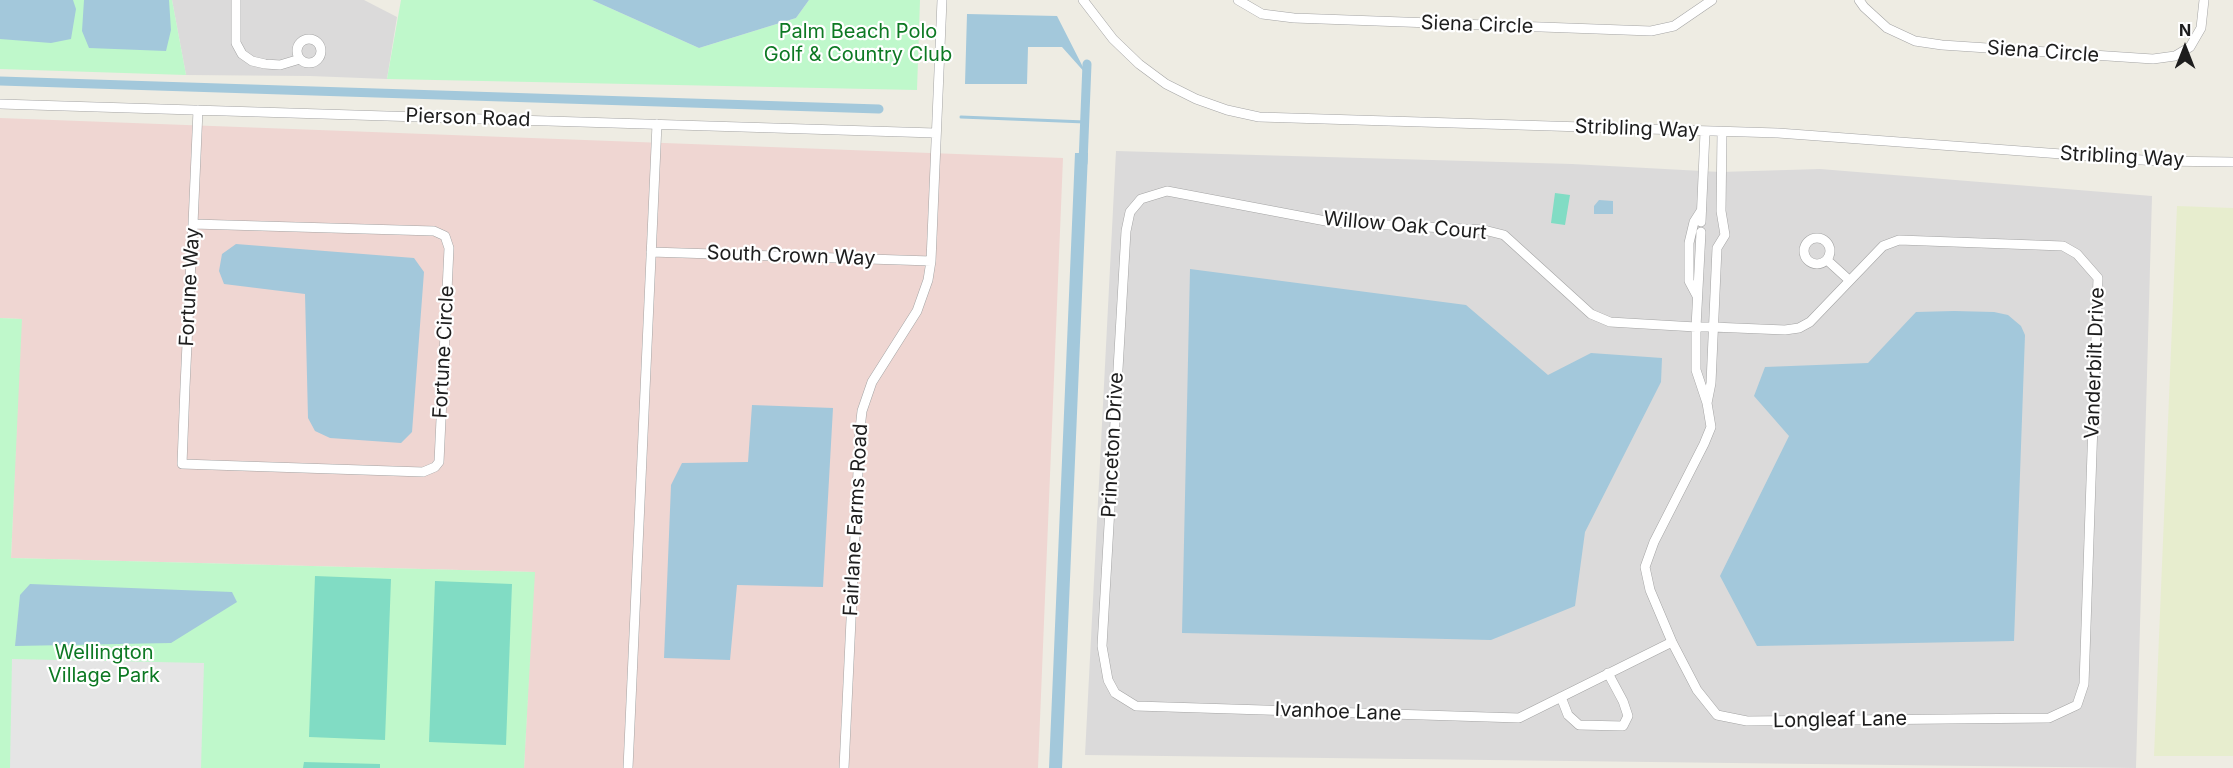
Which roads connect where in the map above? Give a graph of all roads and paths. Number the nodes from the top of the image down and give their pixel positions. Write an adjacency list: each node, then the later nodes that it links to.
1 (236, 0): 8 (street)
2 (942, 0): 14 (street, Fairlane Farms Road)
3 (1083, 0): 12 (street, Stribling Way)
4 (1238, 0): 5 (street, Siena Circle)
5 (1712, 0)
6 (1859, 0): 7 (street, Siena Circle)
7 (2204, 0)
8 (300, 59)
9 (0, 104): 10 (street, Pierson Road)
10 (198, 110): 11 (street, Pierson Road); 18 (street, Fortune Way)
11 (657, 124): 14 (street, Pierson Road); 22 (street)
12 (1705, 132): 13 (street, Stribling Way); 17 (street)
13 (1722, 132): 15 (street, Stribling Way); 21 (street)
14 (935, 133): 24 (street, Fairlane Farms Road)
15 (2233, 162)
16 (1141, 199): 27 (street, Willow Oak Court); 33 (street, Princeton Drive)
17 (1701, 211): 19 (street); 20 (street)
18 (193, 224): 30 (street, Fortune Way); 30 (street, Fortune Circle)
19 (1689, 243): 20 (street); 26 (street)
20 (1701, 244): 21 (street); 26 (street)
21 (1720, 244): 28 (street)
22 (651, 252): 24 (street, South Crown Way); 36 (street)
23 (1827, 260): 25 (street)
24 (931, 261): 37 (street, Fairlane Farms Road)
25 (1848, 280): 28 (street, Vanderbilt Drive); 35 (street, Vanderbilt Drive)
26 (1698, 297): 27 (street)
27 (1696, 327): 28 (street, Willow Oak Court); 29 (street)
28 (1712, 327): 29 (street)
29 (1707, 403): 31 (street, Longleaf Lane)
30 (182, 464)
31 (1672, 642): 32 (street, Ivanhoe Lane); 35 (street, Longleaf Lane)
32 (1608, 673): 34 (street, Ivanhoe Lane); 34 (street)
33 (1115, 693): 34 (street, Ivanhoe Lane)
34 (1561, 697)
35 (2049, 718)
36 (628, 768)
37 (844, 768)

